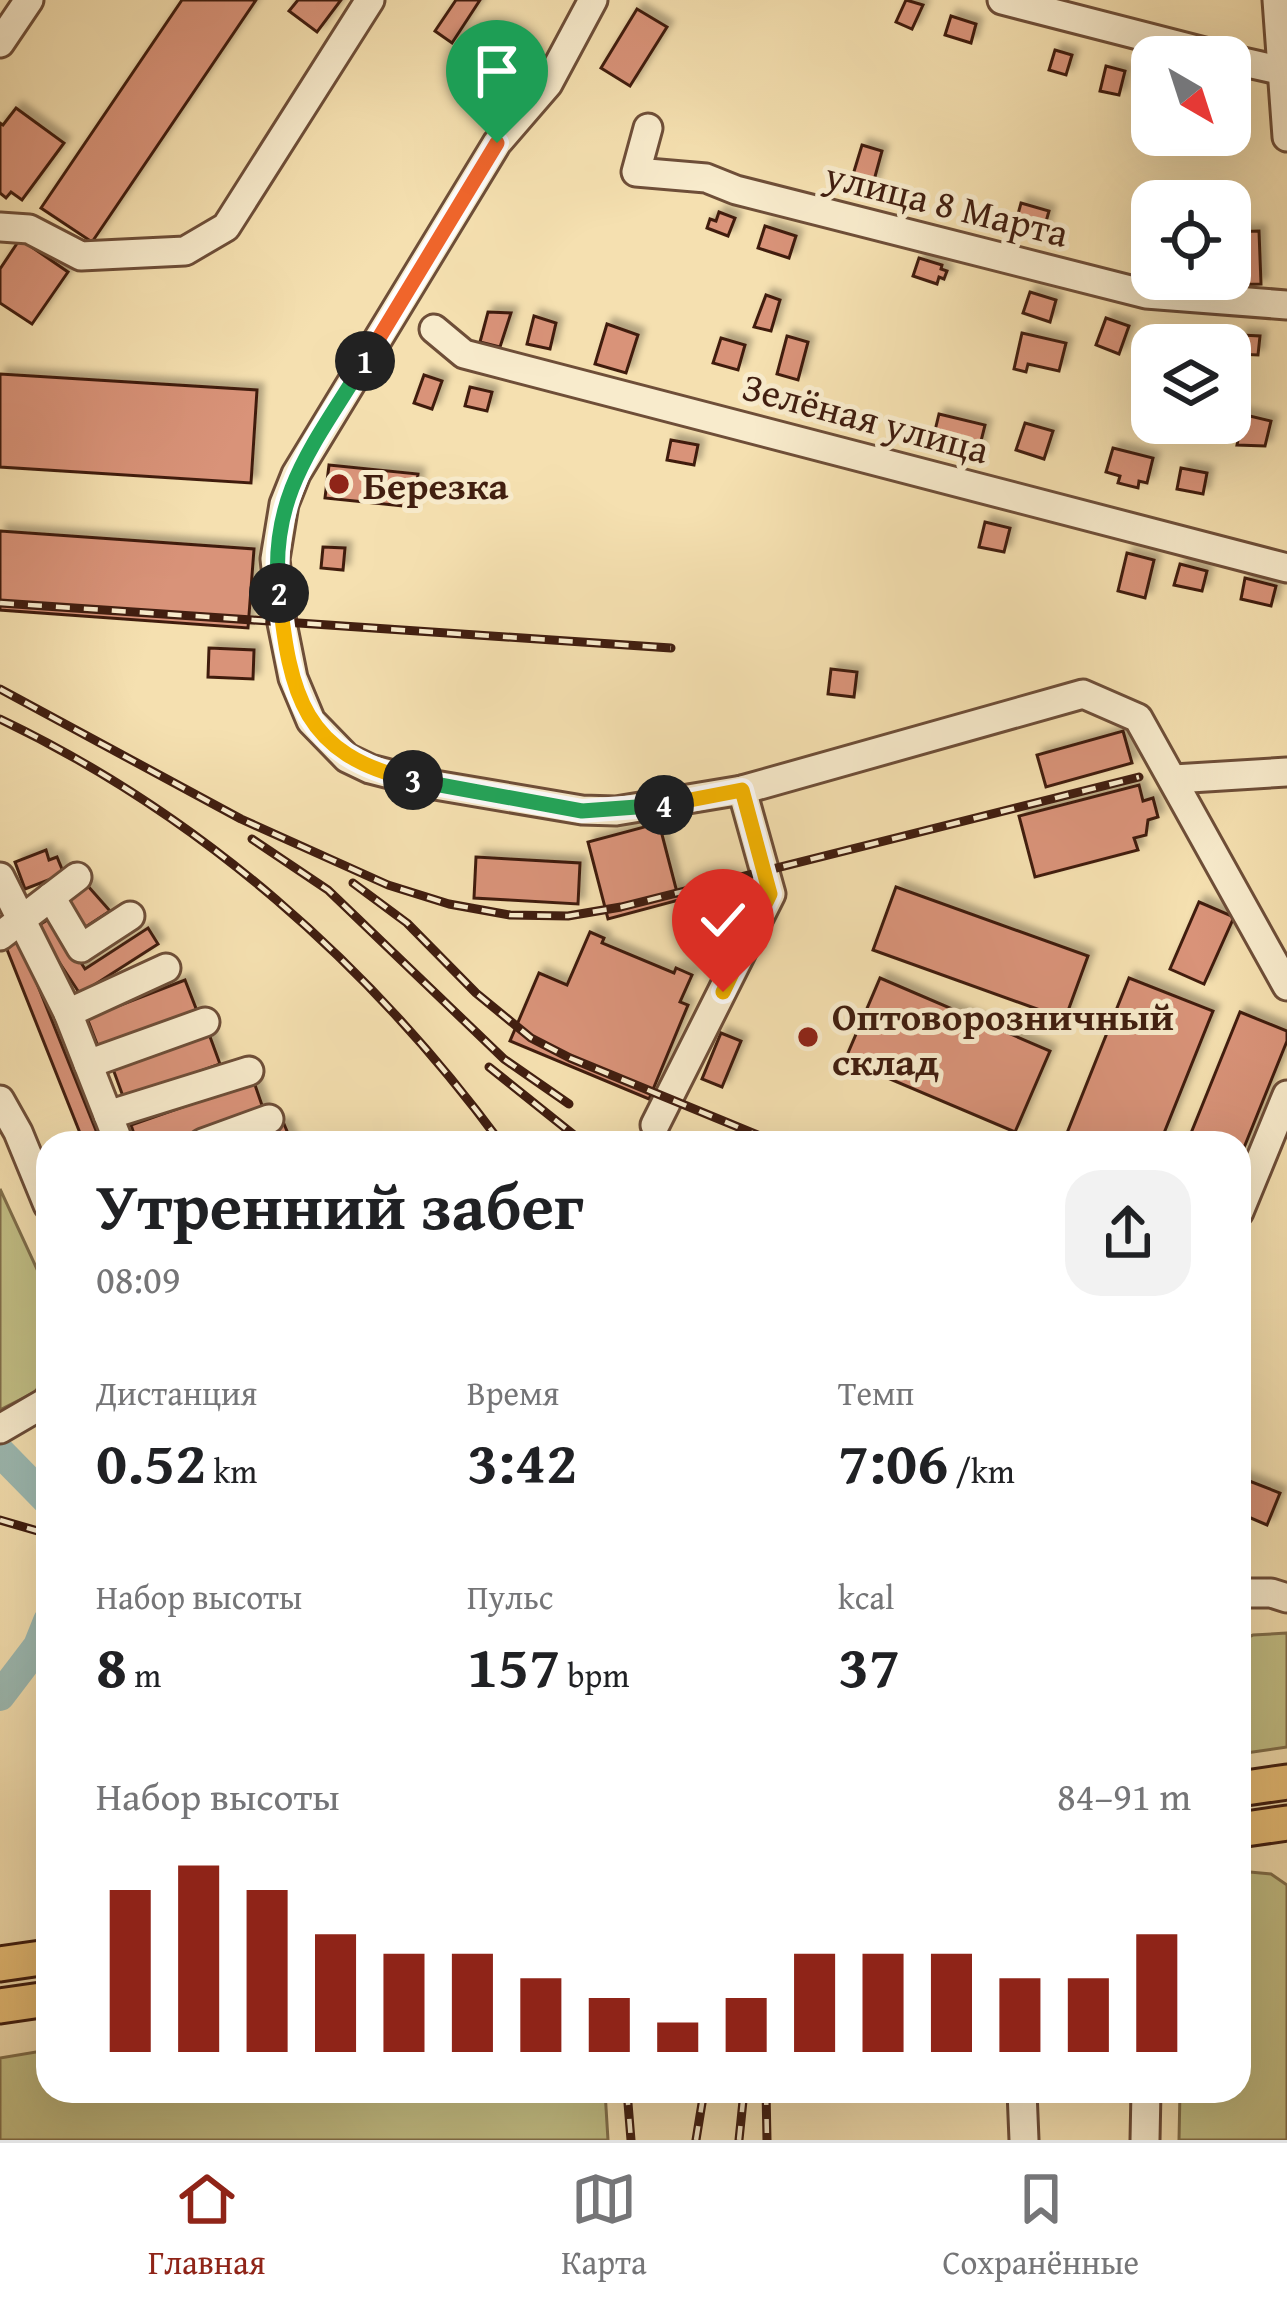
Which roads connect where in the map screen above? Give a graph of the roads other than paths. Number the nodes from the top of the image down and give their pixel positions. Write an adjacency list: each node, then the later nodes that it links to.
1 (29, 0): 7 (street)
2 (370, 0): 12 (street)
3 (593, 0): 18 (street)
4 (1002, 0): 6 (street)
5 (1276, 0): 9 (street)
6 (1142, 36)
7 (0, 43)
8 (1251, 64): 9 (street)
9 (1282, 71): 11 (street)
10 (648, 128): 13 (street, улица 8 Марта)
11 (1287, 137)
12 (0, 227)
13 (1287, 305)
14 (434, 329): 15 (street, Зелёная улица)
15 (1287, 568)
16 (1287, 772): 17 (street)
17 (1174, 779): 18 (street); 25 (street)
18 (742, 790): 34 (street)
19 (0, 877): 23 (street)
20 (77, 877): 21 (street)
21 (51, 897): 22 (street); 23 (street)
22 (130, 916)
23 (11, 928): 26 (street)
24 (166, 968): 26 (street)
25 (1287, 986)
26 (68, 1013): 28 (street)
27 (205, 1022): 28 (street)
28 (88, 1064): 32 (street)
29 (249, 1071): 32 (street)
30 (1287, 1095): 38 (street)
31 (0, 1100): 37 (street)
32 (108, 1115): 35 (street)
33 (268, 1118): 36 (street)
34 (655, 1126)
35 (114, 1131)
36 (234, 1131)
37 (36, 1175)
38 (1251, 1183)
39 (36, 1408): 40 (street)
40 (0, 1429)
41 (1251, 1593): 42 (street)
42 (1287, 1598)
43 (1287, 1782): 44 (main road)
44 (1251, 1787)
45 (1287, 1822): 46 (main road)
46 (1251, 1828)
47 (36, 1959): 48 (main road)
48 (0, 1964)
49 (36, 2001): 50 (main road)
50 (0, 2006)
51 (1022, 2103): 53 (street)
52 (1146, 2103): 54 (street)
53 (1024, 2140)
54 (1145, 2140)

